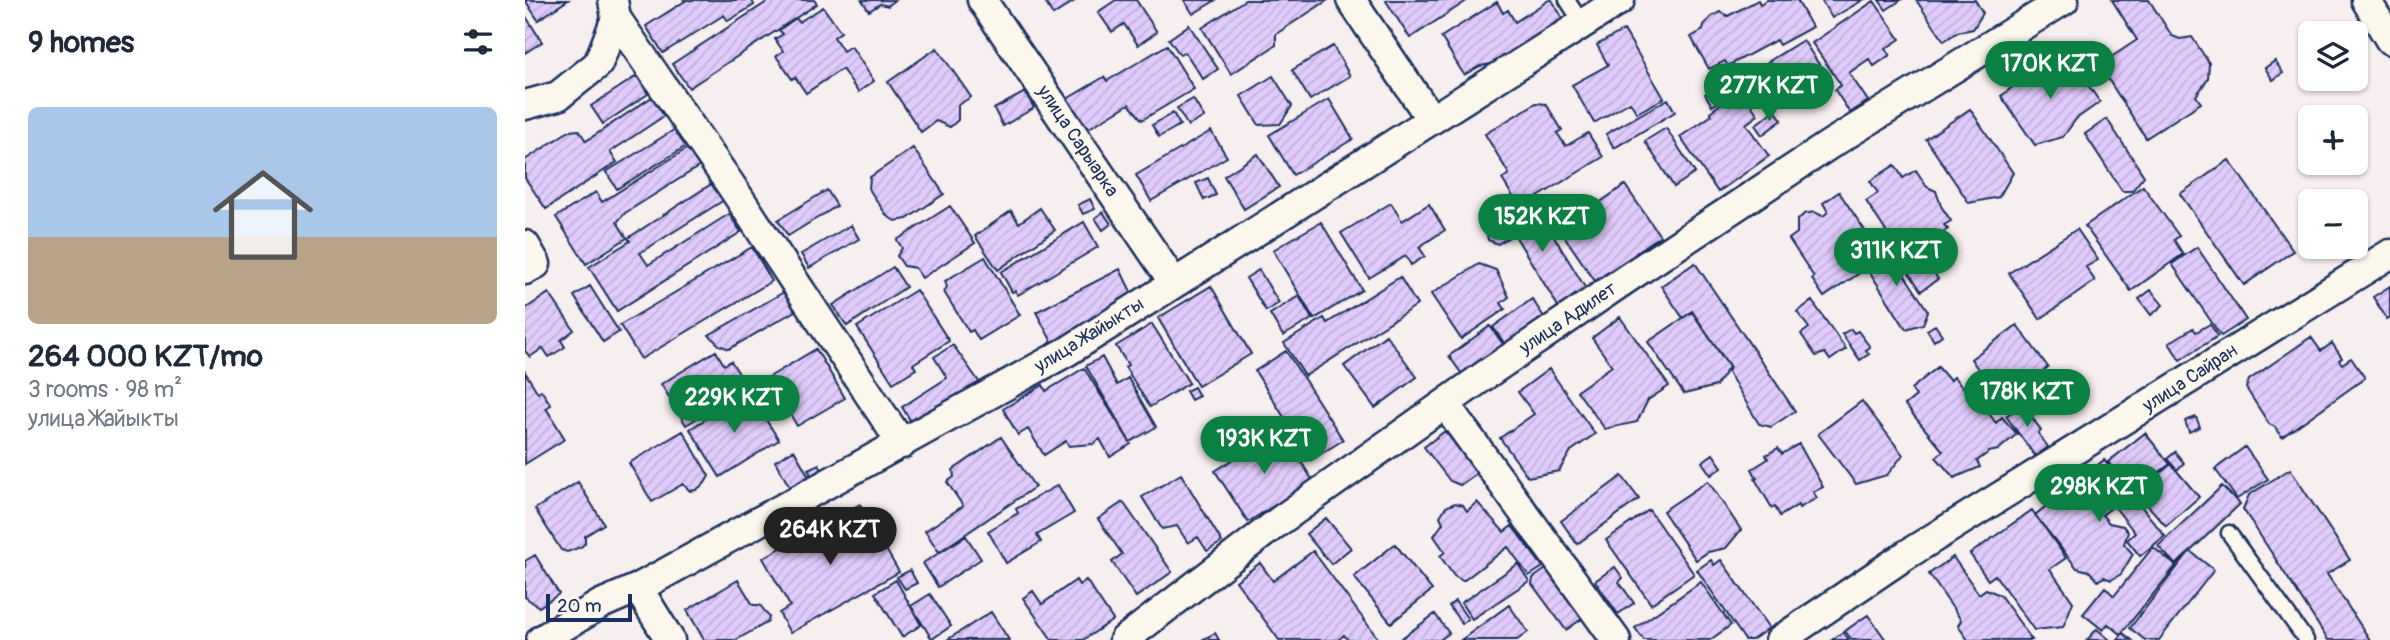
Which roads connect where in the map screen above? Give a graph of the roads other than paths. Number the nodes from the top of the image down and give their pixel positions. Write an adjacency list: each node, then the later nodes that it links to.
1 (982, 0): 15 (street, улица Сарыарка)
2 (1351, 0): 11 (street)
3 (1566, 0): 8 (lane)
4 (1620, 0): 8 (street, улица Жайыкты)
5 (2064, 0): 16 (street, улица Адилет)
6 (2366, 0): 9 (street)
7 (614, 9): 10 (street); 17 (street)
8 (1582, 23): 11 (street, улица Жайыкты)
9 (2390, 40)
10 (525, 105)
11 (1431, 119): 15 (street, улица Жайыкты)
12 (525, 245): 14 (street)
13 (2390, 254): 24 (street, улица Сайран)
14 (525, 270)
15 (1174, 283): 17 (street, улица Жайыкты)
16 (1445, 404): 22 (street, улица Адилет); 23 (street)
17 (902, 444): 19 (street, улица Жайыкты)
18 (2229, 533): 25 (lane)
19 (638, 588): 20 (street, улица Жайыкты); 21 (street)
20 (541, 640)
21 (670, 640)
22 (1124, 640)
23 (1616, 640)
24 (1780, 640)
25 (2306, 640)

